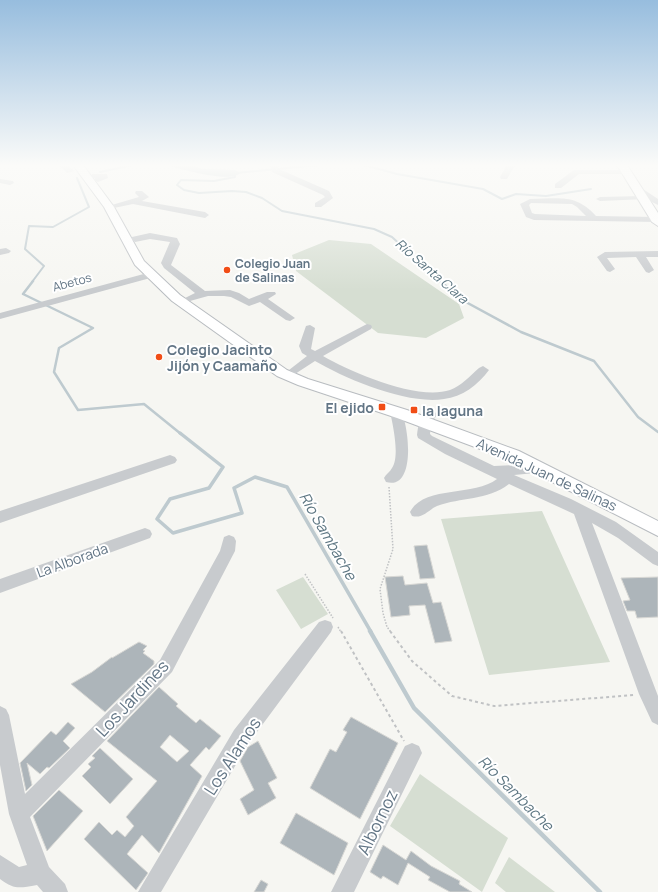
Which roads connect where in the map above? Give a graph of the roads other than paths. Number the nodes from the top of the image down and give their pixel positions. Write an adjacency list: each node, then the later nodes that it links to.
1 (114, 206): 9 (main road, Avenida Juan de Salinas); 14 (main road, Avenida Juan de Salinas)
2 (157, 207): 6 (street)
3 (525, 207): 7 (street)
4 (582, 207): 7 (street)
5 (648, 207): 8 (highway)
6 (205, 216)
7 (592, 217): 8 (street)
8 (657, 221)
9 (135, 239): 16 (main road, Avenida Juan de Salinas); 16 (street)
10 (639, 254): 11 (street); 12 (street); 13 (street)
11 (658, 254)
12 (610, 269)
13 (649, 270)
14 (151, 274): 16 (main road, Avenida Juan de Salinas); 18 (street, Abetos)
15 (271, 294): 17 (street)
16 (192, 298): 17 (street); 23 (main road, Avenida Juan de Salinas); 25 (main road, Avenida Juan de Salinas)
17 (260, 298): 19 (street)
18 (0, 316)
19 (290, 318)
20 (367, 327): 22 (street)
21 (310, 328): 22 (street)
22 (315, 356): 23 (street); 24 (street)
23 (295, 370): 26 (main road, Avenida Juan de Salinas)
24 (483, 370)
25 (396, 412): 26 (main road, Avenida Juan de Salinas); 30 (street)
26 (428, 419): 28 (main road, Avenida Juan de Salinas); 29 (street); 35 (main road, Avenida Juan de Salinas)
27 (170, 460): 34 (street)
28 (541, 469): 29 (street); 36 (main road, Avenida Juan de Salinas)
29 (493, 471): 31 (street)
30 (391, 478)
31 (507, 478): 32 (street); 33 (street)
32 (580, 510): 39 (street); 43 (street)
33 (417, 512)
34 (0, 516)
35 (658, 517)
36 (658, 529)
37 (145, 534): 40 (street, La Alborada)
38 (229, 542): 45 (street, Los Jardines)
39 (658, 560)
40 (0, 586)
41 (325, 627): 49 (street, Los Alamos)
42 (0, 715): 45 (street)
43 (658, 716)
44 (412, 753): 50 (street, Albornoz)
45 (19, 814): 47 (street)
46 (0, 866): 47 (street)
47 (41, 874): 48 (street)
48 (57, 892)
49 (150, 892)
50 (342, 892)

